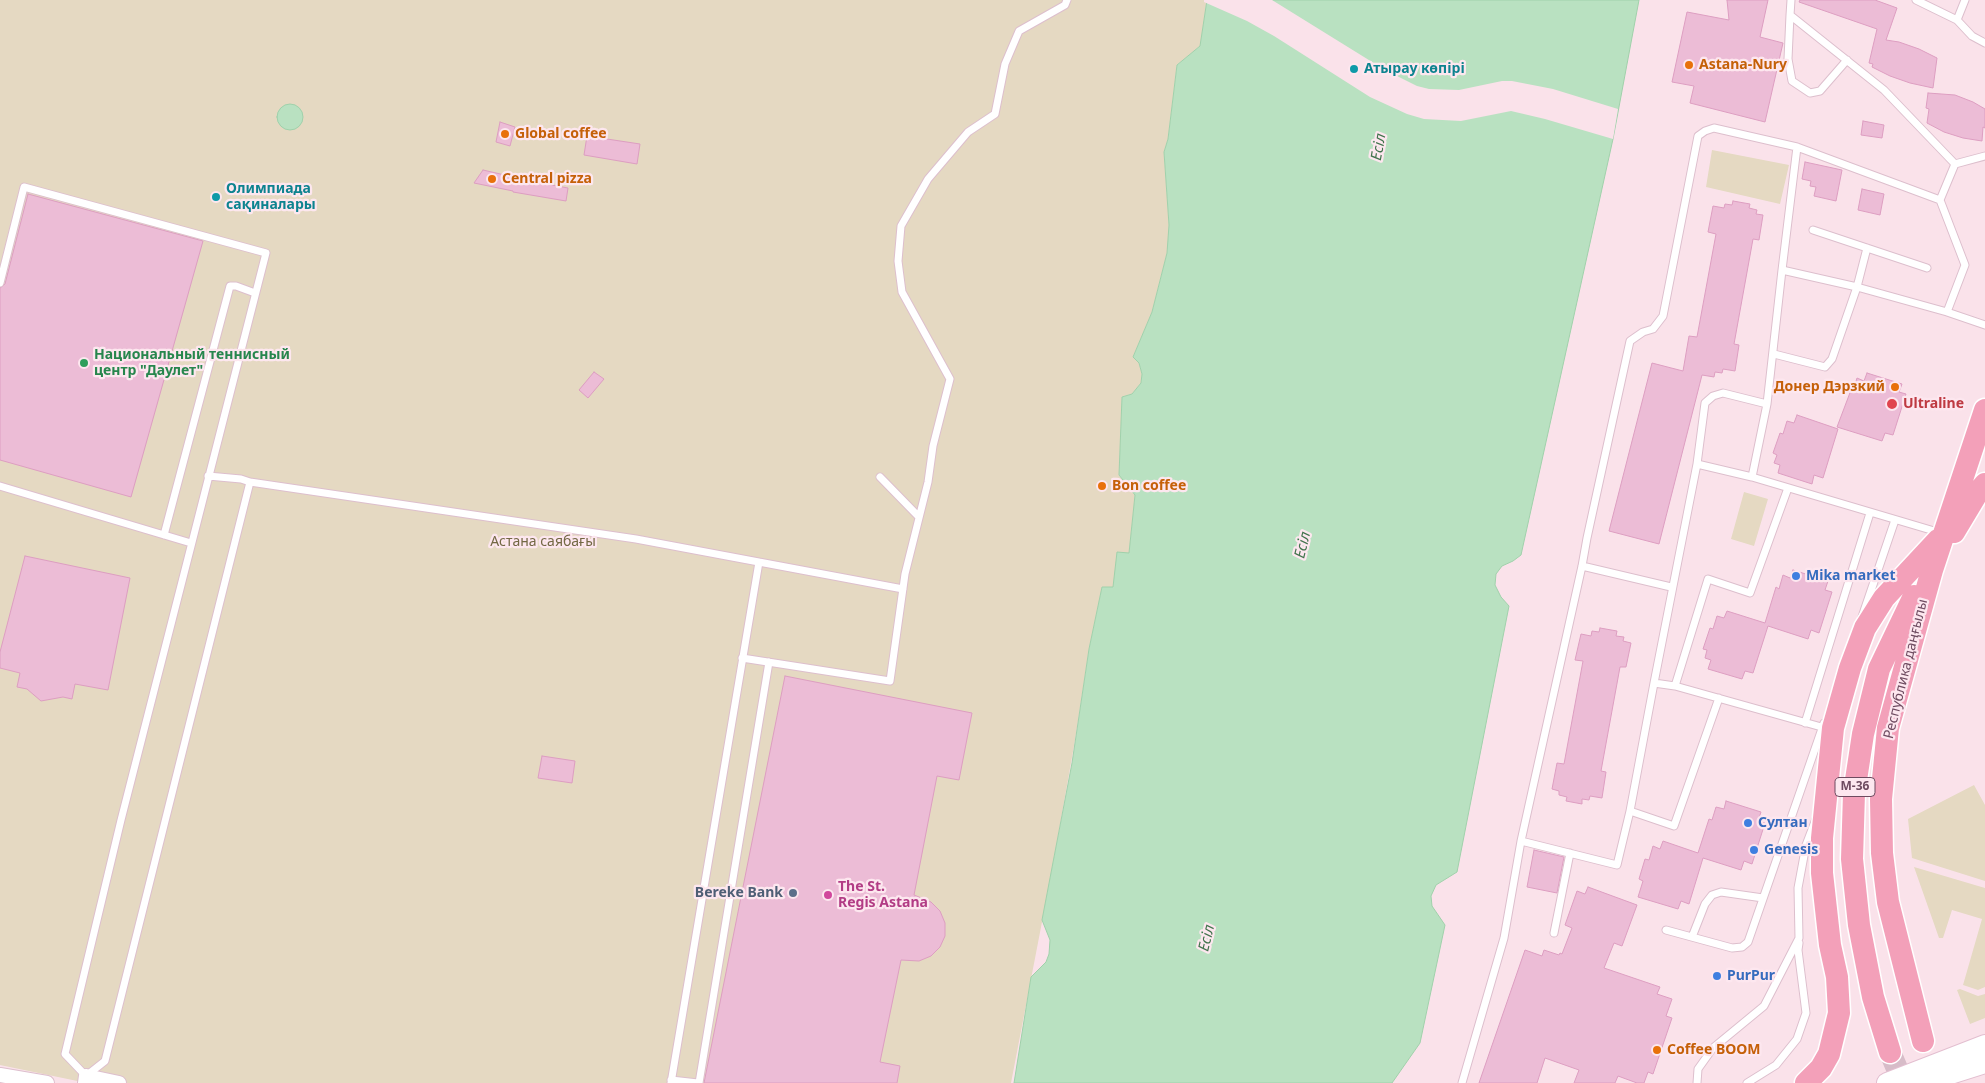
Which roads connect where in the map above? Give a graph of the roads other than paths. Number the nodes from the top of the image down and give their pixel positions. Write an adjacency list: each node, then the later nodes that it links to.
1 (1067, 0): 34 (lane)
2 (1791, 0): 5 (lane)
3 (1916, 0): 6 (lane)
4 (1965, 0): 6 (lane)
5 (1790, 16): 8 (lane); 8 (lane)
6 (1956, 20): 7 (lane)
7 (1985, 43)
8 (1847, 60): 11 (lane)
9 (1797, 147): 12 (lane); 16 (lane); 40 (lane)
10 (1985, 156): 11 (lane)
11 (1955, 164): 12 (lane)
12 (1940, 200): 20 (lane)
13 (1813, 230): 14 (lane)
14 (1867, 248): 15 (lane); 18 (lane)
15 (1927, 268)
16 (1782, 270): 18 (lane); 22 (lane)
17 (0, 283): 19 (lane)
18 (1858, 287): 20 (lane); 22 (lane)
19 (255, 293): 26 (lane); 37 (lane)
20 (1947, 312): 21 (lane)
21 (1985, 325)
22 (1774, 354): 23 (lane)
23 (1767, 404): 25 (lane); 28 (lane)
24 (1985, 410): 36 (main road, Республика даңғылы / M-36)
25 (1697, 464): 28 (lane); 42 (lane)
26 (208, 476): 29 (lane); 38 (lane)
27 (880, 476): 34 (lane)
28 (1752, 477): 32 (lane)
29 (250, 482): 39 (lane); 66 (lane)
30 (1985, 484): 41 (main road)
31 (0, 486): 37 (lane)
32 (1788, 488): 33 (lane); 47 (lane)
33 (1870, 513): 35 (lane); 50 (lane)
34 (919, 517): 43 (lane)
35 (1895, 520): 36 (lane); 49 (lane)
36 (1944, 534): 41 (main road, Республика даңғылы / M-36); 51 (main road); 63 (main road, Республика даңғылы / M-36)
37 (164, 535): 38 (lane)
38 (192, 543): 66 (lane)
39 (759, 562): 43 (lane); 44 (lane)
40 (1582, 566): 42 (lane); 54 (lane)
41 (1932, 570): 61 (main road, Республика даңғылы / M-36)
42 (1672, 586): 46 (lane)
43 (903, 589): 45 (lane)
44 (742, 658): 45 (lane); 67 (lane)
45 (769, 662): 71 (lane)
46 (1654, 682): 47 (lane); 53 (lane)
47 (1675, 686): 48 (lane)
48 (1719, 698): 50 (lane); 53 (lane)
49 (1832, 701)
50 (1805, 723): 51 (lane)
51 (1827, 725): 52 (main road); 56 (lane)
52 (1825, 801): 60 (lane); 75 (main road)
53 (1630, 812): 55 (lane)
54 (1521, 841): 55 (lane); 72 (lane)
55 (1570, 853): 58 (lane)
56 (1764, 898): 59 (lane); 59 (lane)
57 (1666, 930): 59 (lane)
58 (1554, 933)
59 (1692, 937)
60 (1799, 938): 73 (lane); 74 (lane)
61 (1923, 1041)
62 (1985, 1045): 76 (main road)
63 (1890, 1052)
64 (1985, 1062): 77 (main road)
65 (0, 1075): 68 (street)
66 (86, 1080): 70 (street)
67 (671, 1081): 71 (lane)
68 (28, 1082): 69 (street)
69 (47, 1083)
70 (119, 1083)
71 (698, 1083)
72 (1462, 1083)
73 (1698, 1083)
74 (1746, 1083)
75 (1806, 1083)
76 (1887, 1083)
77 (1920, 1083)

